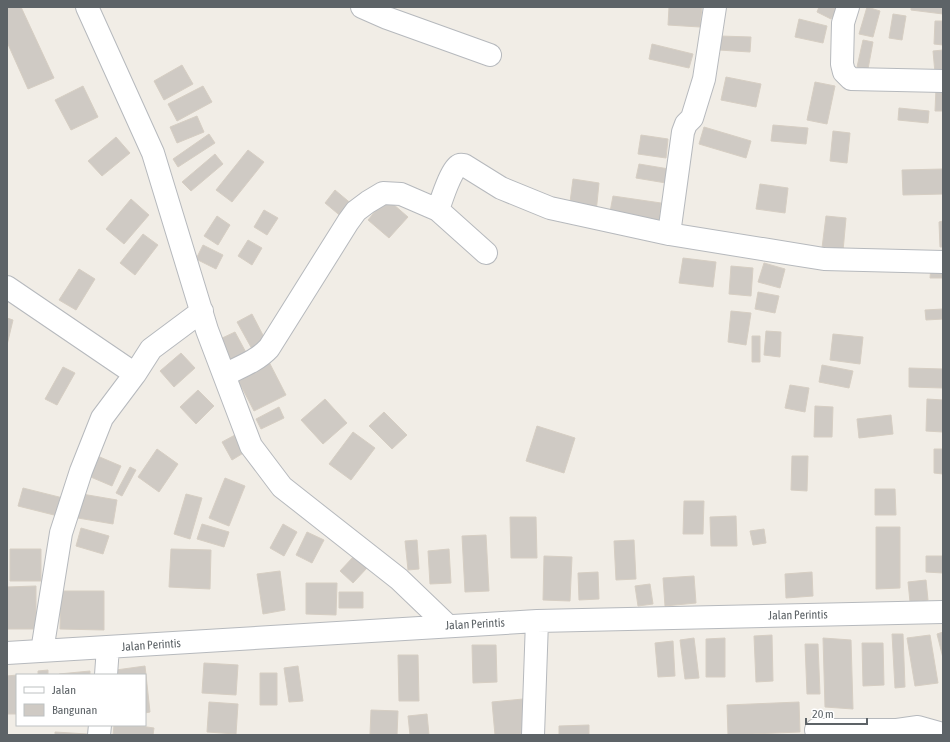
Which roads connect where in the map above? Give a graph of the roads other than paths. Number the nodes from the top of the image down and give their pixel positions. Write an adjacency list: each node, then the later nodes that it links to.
1 (87, 7): 13 (street)
2 (362, 7): 5 (street)
3 (716, 7): 9 (street)
4 (848, 7): 7 (street)
5 (388, 12): 6 (street)
6 (490, 55)
7 (943, 81)
8 (438, 210): 9 (street); 10 (street); 15 (street)
9 (669, 234): 11 (street)
10 (486, 253)
11 (943, 262)
12 (7, 288): 14 (street)
13 (202, 312): 14 (street); 15 (street)
14 (135, 374): 20 (street)
15 (224, 375): 18 (street)
16 (943, 612): 17 (street, Jalan Perintis)
17 (537, 620): 18 (street, Jalan Perintis); 25 (street)
18 (447, 625): 19 (street, Jalan Perintis)
19 (108, 647): 20 (street, Jalan Perintis); 22 (street)
20 (42, 651): 21 (street, Jalan Perintis)
21 (7, 653)
22 (106, 674)
23 (816, 730): 24 (street)
24 (943, 734)
25 (533, 735)

